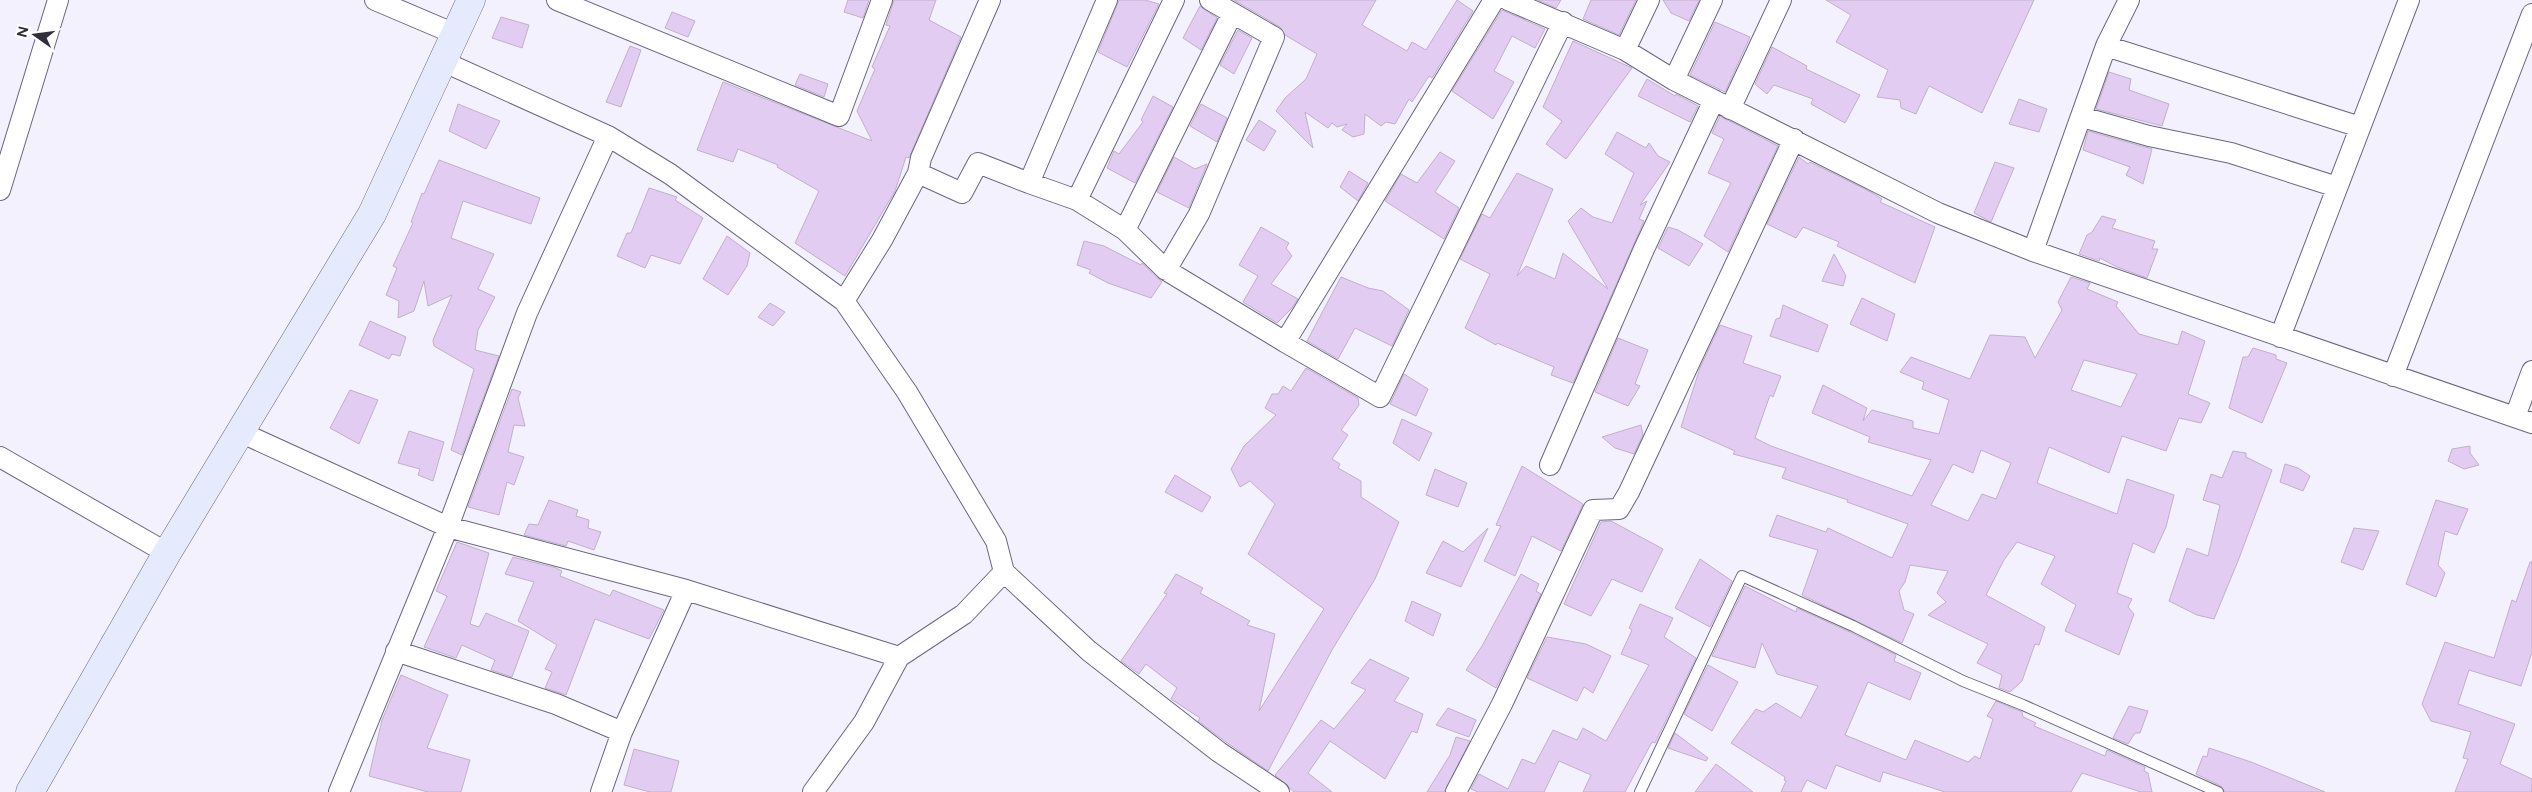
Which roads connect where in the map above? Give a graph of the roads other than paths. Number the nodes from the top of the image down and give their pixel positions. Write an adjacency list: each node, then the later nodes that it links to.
1 (58, 0): 34 (street)
2 (375, 0): 20 (street)
3 (471, 0): 20 (main road)
4 (557, 0): 5 (street)
5 (882, 0)
6 (990, 0): 31 (street)
7 (1107, 0): 32 (street)
8 (1174, 0): 35 (street)
9 (1210, 0): 17 (street)
10 (1494, 0): 41 (street)
11 (1508, 0): 19 (street)
12 (1649, 0): 22 (street)
13 (1712, 0): 25 (street)
14 (1781, 0): 26 (street)
15 (2129, 0): 21 (street)
16 (2409, 0): 28 (street)
17 (1232, 14): 36 (street); 38 (street)
18 (2532, 14): 24 (street)
19 (1563, 22): 22 (street); 41 (street)
20 (455, 34): 23 (main road)
21 (2106, 46): 27 (street); 28 (street)
22 (1624, 50): 25 (street)
23 (442, 61): 29 (street); 45 (main road)
24 (2524, 62): 43 (street)
25 (1674, 80): 26 (street)
26 (1722, 105): 30 (street); 47 (street)
27 (2082, 117): 33 (street); 37 (street)
28 (2360, 127): 33 (street)
29 (608, 136): 39 (street); 48 (street)
30 (1794, 140): 37 (street); 60 (street)
31 (918, 173): 32 (street); 39 (street)
32 (1029, 183): 35 (street)
33 (2337, 188): 40 (street)
34 (0, 190)
35 (1077, 200): 36 (street)
36 (1125, 230): 38 (street)
37 (2034, 251): 40 (street)
38 (1166, 270): 41 (street)
39 (844, 301): 50 (street)
40 (2280, 337): 43 (street)
41 (1285, 342)
42 (2532, 371): 44 (street)
43 (2393, 376): 44 (street)
44 (2524, 420)
45 (240, 432): 48 (street); 49 (main road)
46 (0, 457): 49 (street)
47 (1550, 465)
48 (448, 527): 51 (street); 52 (street)
49 (167, 552): 55 (main road)
50 (1004, 572): 53 (street); 59 (street)
51 (686, 590): 53 (street); 54 (street)
52 (396, 651): 54 (street); 56 (street)
53 (899, 657): 58 (street)
54 (624, 726): 57 (street)
55 (30, 792)
56 (339, 792)
57 (601, 792)
58 (813, 792)
59 (1279, 792)
60 (1456, 792)
61 (1640, 792): 62 (lane)
62 (2218, 792)

